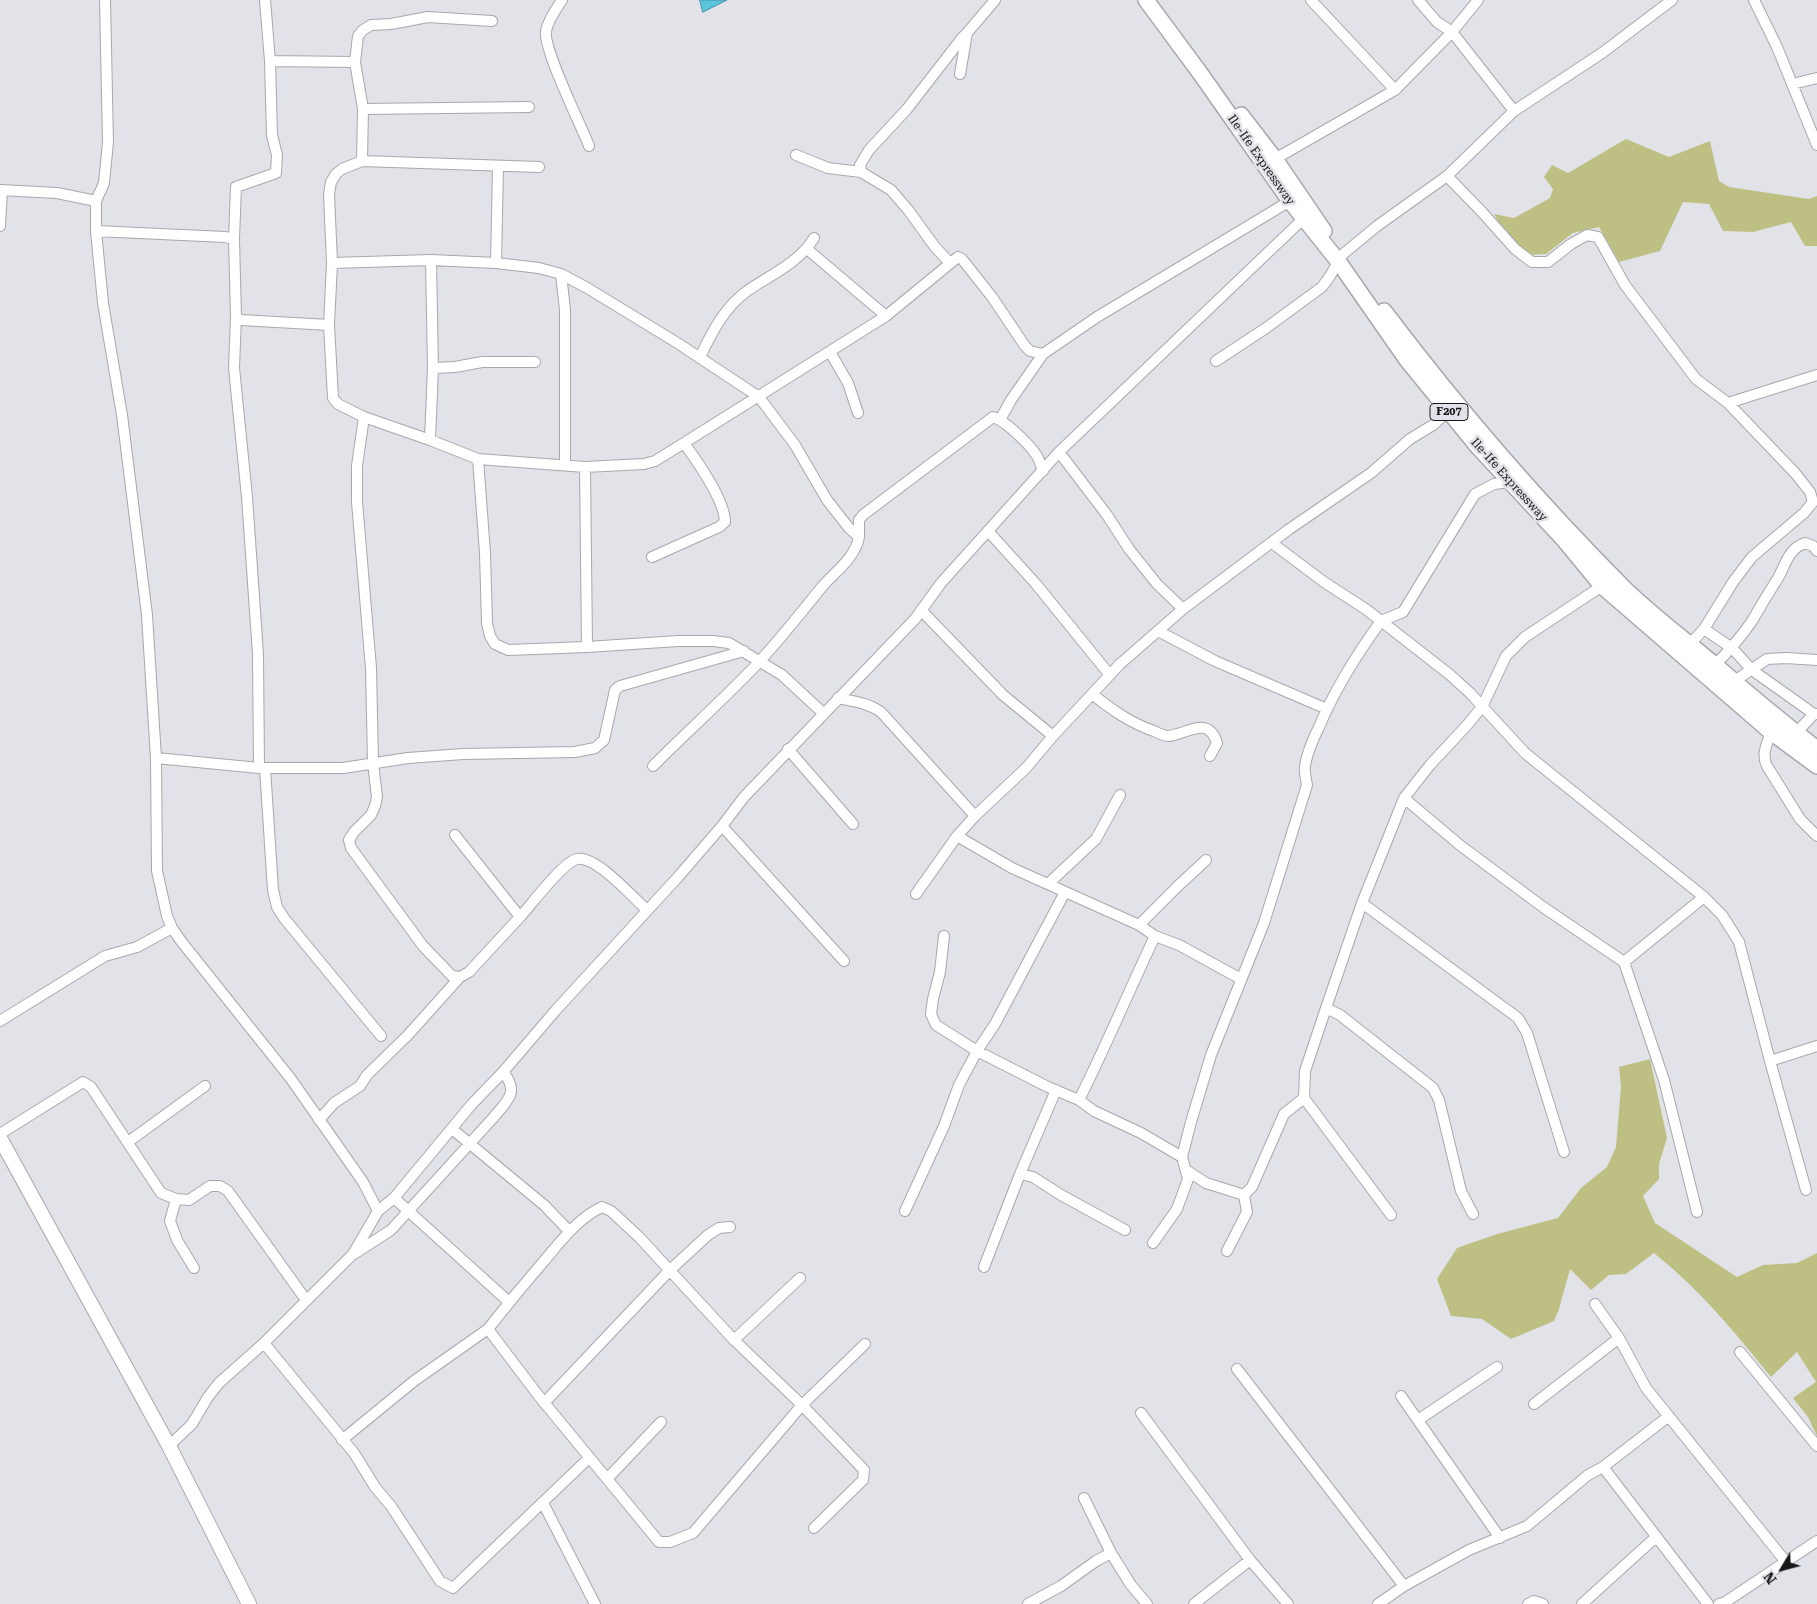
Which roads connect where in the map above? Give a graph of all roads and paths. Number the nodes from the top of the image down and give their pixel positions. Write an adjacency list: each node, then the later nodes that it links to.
1 (105, 0): 2 (street); 35 (street)
2 (110, 0)
3 (265, 0): 16 (street)
4 (562, 0): 26 (street)
5 (995, 0): 15 (street)
6 (1146, 0): 36 (main road, Ile-Ife Expressway / F207)
7 (1158, 0): 28 (main road, Ile-Ife Expressway / F207)
8 (1311, 0): 21 (street)
9 (1418, 0): 14 (street)
10 (1478, 0): 14 (street)
11 (1672, 0): 24 (street)
12 (1755, 0): 20 (street)
13 (492, 21): 17 (street)
14 (1452, 32): 21 (street); 24 (street)
15 (967, 33): 18 (street); 32 (street)
16 (270, 61): 17 (street); 40 (street)
17 (356, 62): 23 (street)
18 (960, 74)
19 (1817, 78): 20 (street)
20 (1792, 84): 25 (street)
21 (1395, 90): 28 (street)
22 (529, 107): 23 (street)
23 (363, 109): 29 (street)
24 (1514, 111): 33 (street)
25 (1817, 145)
26 (590, 146)
27 (796, 155): 32 (street)
28 (1275, 159): 43 (main road, Ile-Ife Expressway / F207)
29 (362, 161): 30 (street); 46 (street)
30 (498, 166): 31 (street); 45 (street)
31 (539, 167)
32 (861, 172): 47 (street)
33 (1447, 176): 43 (street); 60 (street)
34 (1, 190): 35 (street); 38 (street)
35 (96, 201): 39 (street)
36 (1290, 201): 37 (main road, Ile-Ife Expressway / F207); 53 (street)
37 (1302, 219): 43 (main road, Ile-Ife Expressway / F207); 67 (street)
38 (0, 226)
39 (96, 231): 40 (street); 107 (street)
40 (234, 238): 49 (street)
41 (814, 238): 42 (street)
42 (807, 249): 50 (street); 54 (street)
43 (1340, 258): 55 (street); 61 (main road, Ile-Ife Expressway / F207); 68 (main road, Ile-Ife Expressway / F207)
44 (431, 260): 45 (street); 46 (street); 57 (street)
45 (496, 262): 48 (street)
46 (332, 263): 51 (street)
47 (950, 263): 50 (street); 53 (street)
48 (561, 274): 54 (street); 70 (street)
49 (236, 316): 51 (street); 111 (street)
50 (886, 316): 52 (street)
51 (329, 325): 63 (street)
52 (830, 352): 59 (street); 62 (street)
53 (1042, 354): 64 (street)
54 (700, 358): 59 (street)
55 (1216, 361)
56 (535, 362): 57 (street)
57 (433, 368): 65 (street)
58 (1817, 375): 60 (street)
59 (759, 397): 66 (street); 75 (street)
60 (1728, 403): 83 (street)
61 (1448, 411): 68 (main road, Ile-Ife Expressway / F207); 76 (street)
62 (858, 413)
63 (364, 417): 65 (street); 108 (street)
64 (1000, 420): 72 (street); 75 (street)
65 (430, 440): 69 (street)
66 (684, 443): 71 (street); 78 (street)
67 (1059, 452): 72 (street); 80 (street)
68 (1493, 455): 73 (main road, Ile-Ife Expressway / F207); 85 (main road, Ile-Ife Expressway / F207)
69 (478, 459): 70 (street); 86 (street)
70 (565, 465): 71 (street)
71 (585, 467): 86 (street)
72 (1043, 471): 74 (street)
73 (1510, 482): 79 (main road, Ile-Ife Expressway / F207); 82 (street)
74 (988, 531): 81 (street); 93 (street)
75 (860, 537): 90 (street)
76 (1272, 543): 80 (street); 82 (street)
77 (1817, 551): 87 (street)
78 (652, 557)
79 (1602, 586): 97 (street); 101 (main road, Ile-Ife Expressway / F207)
80 (1184, 609): 84 (street)
81 (921, 610): 96 (street); 103 (street)
82 (1381, 621): 97 (street); 98 (street)
83 (1704, 630): 85 (street); 87 (street)
84 (1158, 631): 93 (street); 98 (street)
85 (1689, 645): 91 (main road, Ile-Ife Expressway / F207)
86 (587, 647): 88 (street)
87 (1732, 648): 91 (street); 92 (street)
88 (744, 651): 90 (street); 108 (street)
89 (1817, 660): 92 (street)
90 (759, 662): 99 (street); 109 (street)
91 (1715, 665): 94 (main road, Ile-Ife Expressway / F207)
92 (1752, 670): 94 (street); 100 (street)
93 (1109, 674): 95 (street)
94 (1733, 682): 102 (main road, Ile-Ife Expressway / F207)
95 (1092, 694): 103 (street); 106 (street)
96 (838, 698): 99 (street); 114 (street)
97 (1482, 707): 113 (street); 124 (street)
98 (1327, 709): 135 (street)
99 (824, 713): 104 (street)
100 (1815, 714): 102 (street)
101 (1771, 732): 110 (main road, Ile-Ife Expressway / F207); 119 (street)
102 (1796, 734): 105 (main road, Ile-Ife Expressway / F207)
103 (1053, 736): 114 (street)
104 (788, 749): 115 (street); 116 (street)
105 (1817, 749)
106 (1210, 756)
107 (156, 758): 111 (street); 129 (street)
108 (372, 763): 111 (street); 134 (street)
109 (653, 766)
110 (1817, 766)
111 (262, 768): 138 (street)
112 (1120, 795): 121 (street)
113 (1404, 798): 125 (street); 133 (street)
114 (975, 816): 118 (street)
115 (852, 824)
116 (722, 826): 126 (street); 132 (street)
117 (454, 835): 127 (street)
118 (957, 836): 121 (street); 123 (street)
119 (1817, 836)
120 (1206, 860): 128 (street)
121 (1048, 884): 122 (street)
122 (1065, 892): 128 (street); 140 (street)
123 (916, 894)
124 (1704, 897): 133 (street); 141 (street)
125 (1362, 903): 136 (street); 152 (street)
126 (647, 910): 127 (street); 142 (street)
127 (520, 917): 134 (street)
128 (1139, 925): 131 (street)
129 (172, 928): 137 (street); 147 (street)
130 (944, 936): 140 (street)
131 (1155, 936): 135 (street); 146 (street)
132 (844, 961)
133 (1624, 962): 163 (street)
134 (460, 977): 147 (street)
135 (1241, 979): 153 (street)
136 (1326, 1008): 145 (street); 164 (street)
137 (0, 1021)
138 (382, 1036)
139 (1817, 1046): 141 (street)
140 (977, 1051): 144 (street); 162 (street)
141 (1770, 1061): 156 (street)
142 (503, 1072): 148 (street); 151 (street)
143 (205, 1086): 150 (street)
144 (1056, 1090): 146 (street); 155 (street)
145 (1304, 1098): 157 (street); 165 (street)
146 (1079, 1100): 153 (street)
147 (319, 1120): 160 (street)
148 (452, 1129): 151 (street); 158 (street)
149 (0, 1136): 150 (street); 196 (main road)
150 (128, 1142): 159 (street)
151 (470, 1143): 161 (street); 168 (street)
152 (1564, 1152)
153 (1182, 1157): 154 (street)
154 (1186, 1170): 157 (street); 169 (street)
155 (1020, 1174): 167 (street); 172 (street)
156 (1806, 1190)
157 (1244, 1195): 170 (street)
158 (394, 1198): 160 (street); 161 (street)
159 (176, 1199): 173 (street); 176 (street)
160 (378, 1211): 171 (street)
161 (409, 1211): 171 (street); 177 (street)
162 (906, 1211)
163 (1697, 1212)
164 (1473, 1214)
165 (1391, 1215)
166 (730, 1227): 174 (street)
167 (1125, 1230)
168 (570, 1231): 174 (street); 177 (street)
169 (1153, 1243)
170 (1227, 1251)
171 (353, 1254): 176 (street)
172 (984, 1267)
173 (194, 1268)
174 (670, 1270): 181 (street); 188 (street)
175 (800, 1278): 181 (street)
176 (306, 1300): 182 (street)
177 (509, 1302): 179 (street)
178 (1595, 1304): 180 (street)
179 (488, 1329): 188 (street); 195 (street)
180 (1619, 1338): 189 (street); 192 (street)
181 (734, 1340): 190 (street)
182 (264, 1343): 195 (street); 196 (street)
183 (865, 1344): 190 (street)
184 (1740, 1352): 197 (street)
185 (1497, 1367): 193 (street)
186 (1237, 1369): 210 (street)
187 (1401, 1396): 193 (street)
188 (544, 1403): 198 (street)
189 (1534, 1404)
190 (802, 1405): 200 (street); 203 (street)
191 (1141, 1413): 208 (street)
192 (1669, 1416): 199 (street); 209 (street)
193 (1418, 1420): 205 (street)
194 (660, 1422): 200 (street)
195 (342, 1440): 202 (street)
196 (169, 1446): 211 (main road)
197 (1817, 1446)
198 (589, 1458): 200 (street); 202 (street)
199 (1603, 1467): 204 (street); 205 (street)
200 (607, 1479)
201 (1084, 1498): 207 (street)
202 (542, 1503): 212 (street)
203 (814, 1528)
204 (1656, 1537): 220 (street); 221 (street)
205 (1500, 1538): 210 (street)
206 (1817, 1541): 209 (street)
207 (1111, 1553): 213 (street); 214 (street)
208 (1250, 1560): 215 (street); 216 (street)
209 (1786, 1562): 222 (street)
210 (1404, 1586): 217 (street)
211 (249, 1604)
212 (595, 1604)
213 (1028, 1604)
214 (1147, 1604)
215 (1194, 1604)
216 (1288, 1604)
217 (1378, 1604)
218 (1528, 1604): 219 (street)
219 (1543, 1604)
220 (1582, 1604)
221 (1708, 1604)
222 (1719, 1604)

